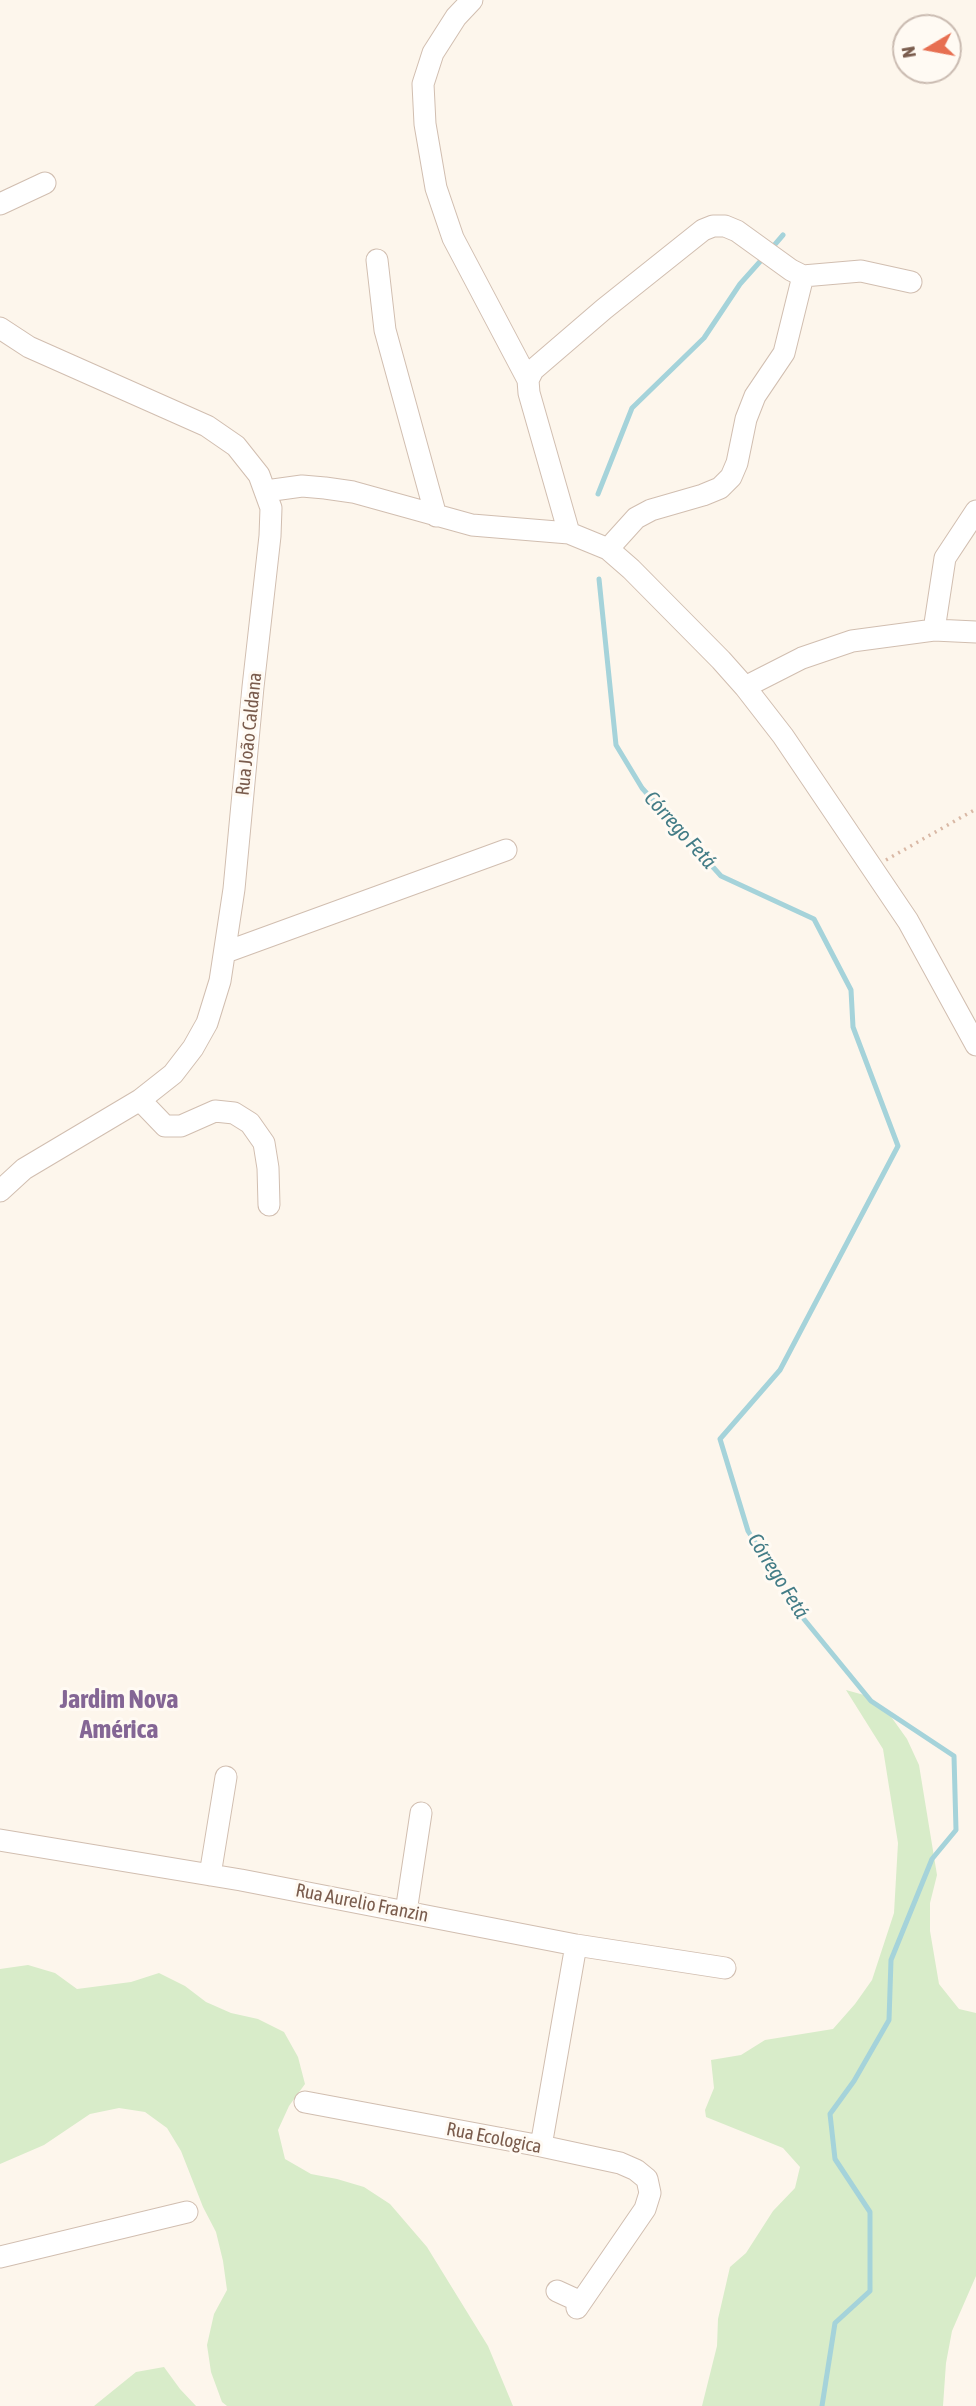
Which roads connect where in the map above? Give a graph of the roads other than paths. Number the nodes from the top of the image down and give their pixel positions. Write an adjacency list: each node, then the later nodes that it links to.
1 (472, 0): 8 (street)
2 (45, 183): 3 (street)
3 (0, 204)
4 (377, 260): 11 (street)
5 (803, 276): 6 (street); 8 (street); 13 (street)
6 (911, 282)
7 (0, 328): 9 (street, Rua João Caldana)
8 (528, 380): 12 (street)
9 (266, 491): 11 (street); 18 (street, Rua João Caldana)
10 (976, 511): 14 (street)
11 (436, 516): 12 (street)
12 (569, 533): 13 (street)
13 (608, 549): 16 (street)
14 (933, 630): 15 (street); 16 (street)
15 (976, 632)
16 (745, 687): 19 (street)
17 (506, 850): 18 (street)
18 (226, 952): 20 (street, Rua João Caldana)
19 (976, 1045)
20 (140, 1100): 21 (street, Rua João Caldana); 22 (street)
21 (0, 1191)
22 (269, 1205)
23 (226, 1777): 26 (street)
24 (421, 1813): 27 (street)
25 (0, 1840): 26 (street, Rua Aurelio Franzin)
26 (210, 1875): 27 (street, Rua Aurelio Franzin)
27 (406, 1912): 28 (street, Rua Aurelio Franzin)
28 (576, 1945): 29 (street, Rua Aurelio Franzin); 31 (street)
29 (724, 1968)
30 (305, 2102): 31 (street, Rua Ecologica)
31 (541, 2146): 34 (street, Rua Ecologica)
32 (187, 2212): 33 (street)
33 (0, 2257)
34 (557, 2291)

